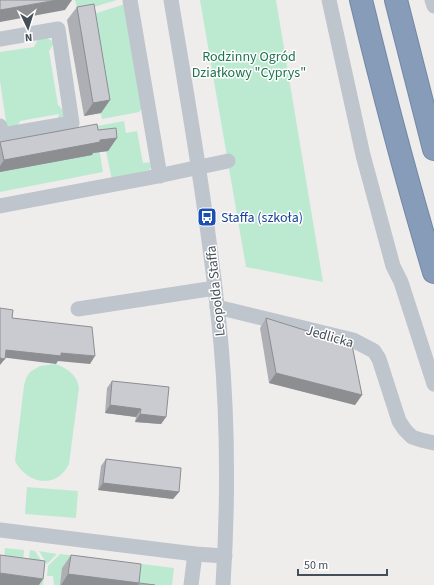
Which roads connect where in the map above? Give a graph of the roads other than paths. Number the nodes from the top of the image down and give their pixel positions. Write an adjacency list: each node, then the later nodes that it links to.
1 (130, 0): 13 (street)
2 (171, 0): 12 (street, Leopolda Staffa)
3 (329, 0): 19 (street)
4 (361, 0): 15 (highway)
5 (396, 0): 10 (highway)
6 (432, 0): 7 (street)
7 (434, 6)
8 (0, 39): 9 (street)
9 (0, 126)
10 (434, 149)
11 (228, 161): 12 (street)
12 (198, 167): 13 (street); 16 (street, Leopolda Staffa)
13 (160, 176): 14 (street)
14 (0, 206)
15 (434, 272)
16 (215, 288): 17 (street, Leopolda Staffa); 18 (street)
17 (217, 307): 20 (street, Jedlicka); 23 (street, Leopolda Staffa)
18 (78, 309)
19 (434, 384)
20 (434, 443)
21 (0, 530): 22 (street)
22 (195, 554): 23 (street); 24 (street)
23 (225, 556): 25 (street, Leopolda Staffa)
24 (191, 585)
25 (223, 585)

